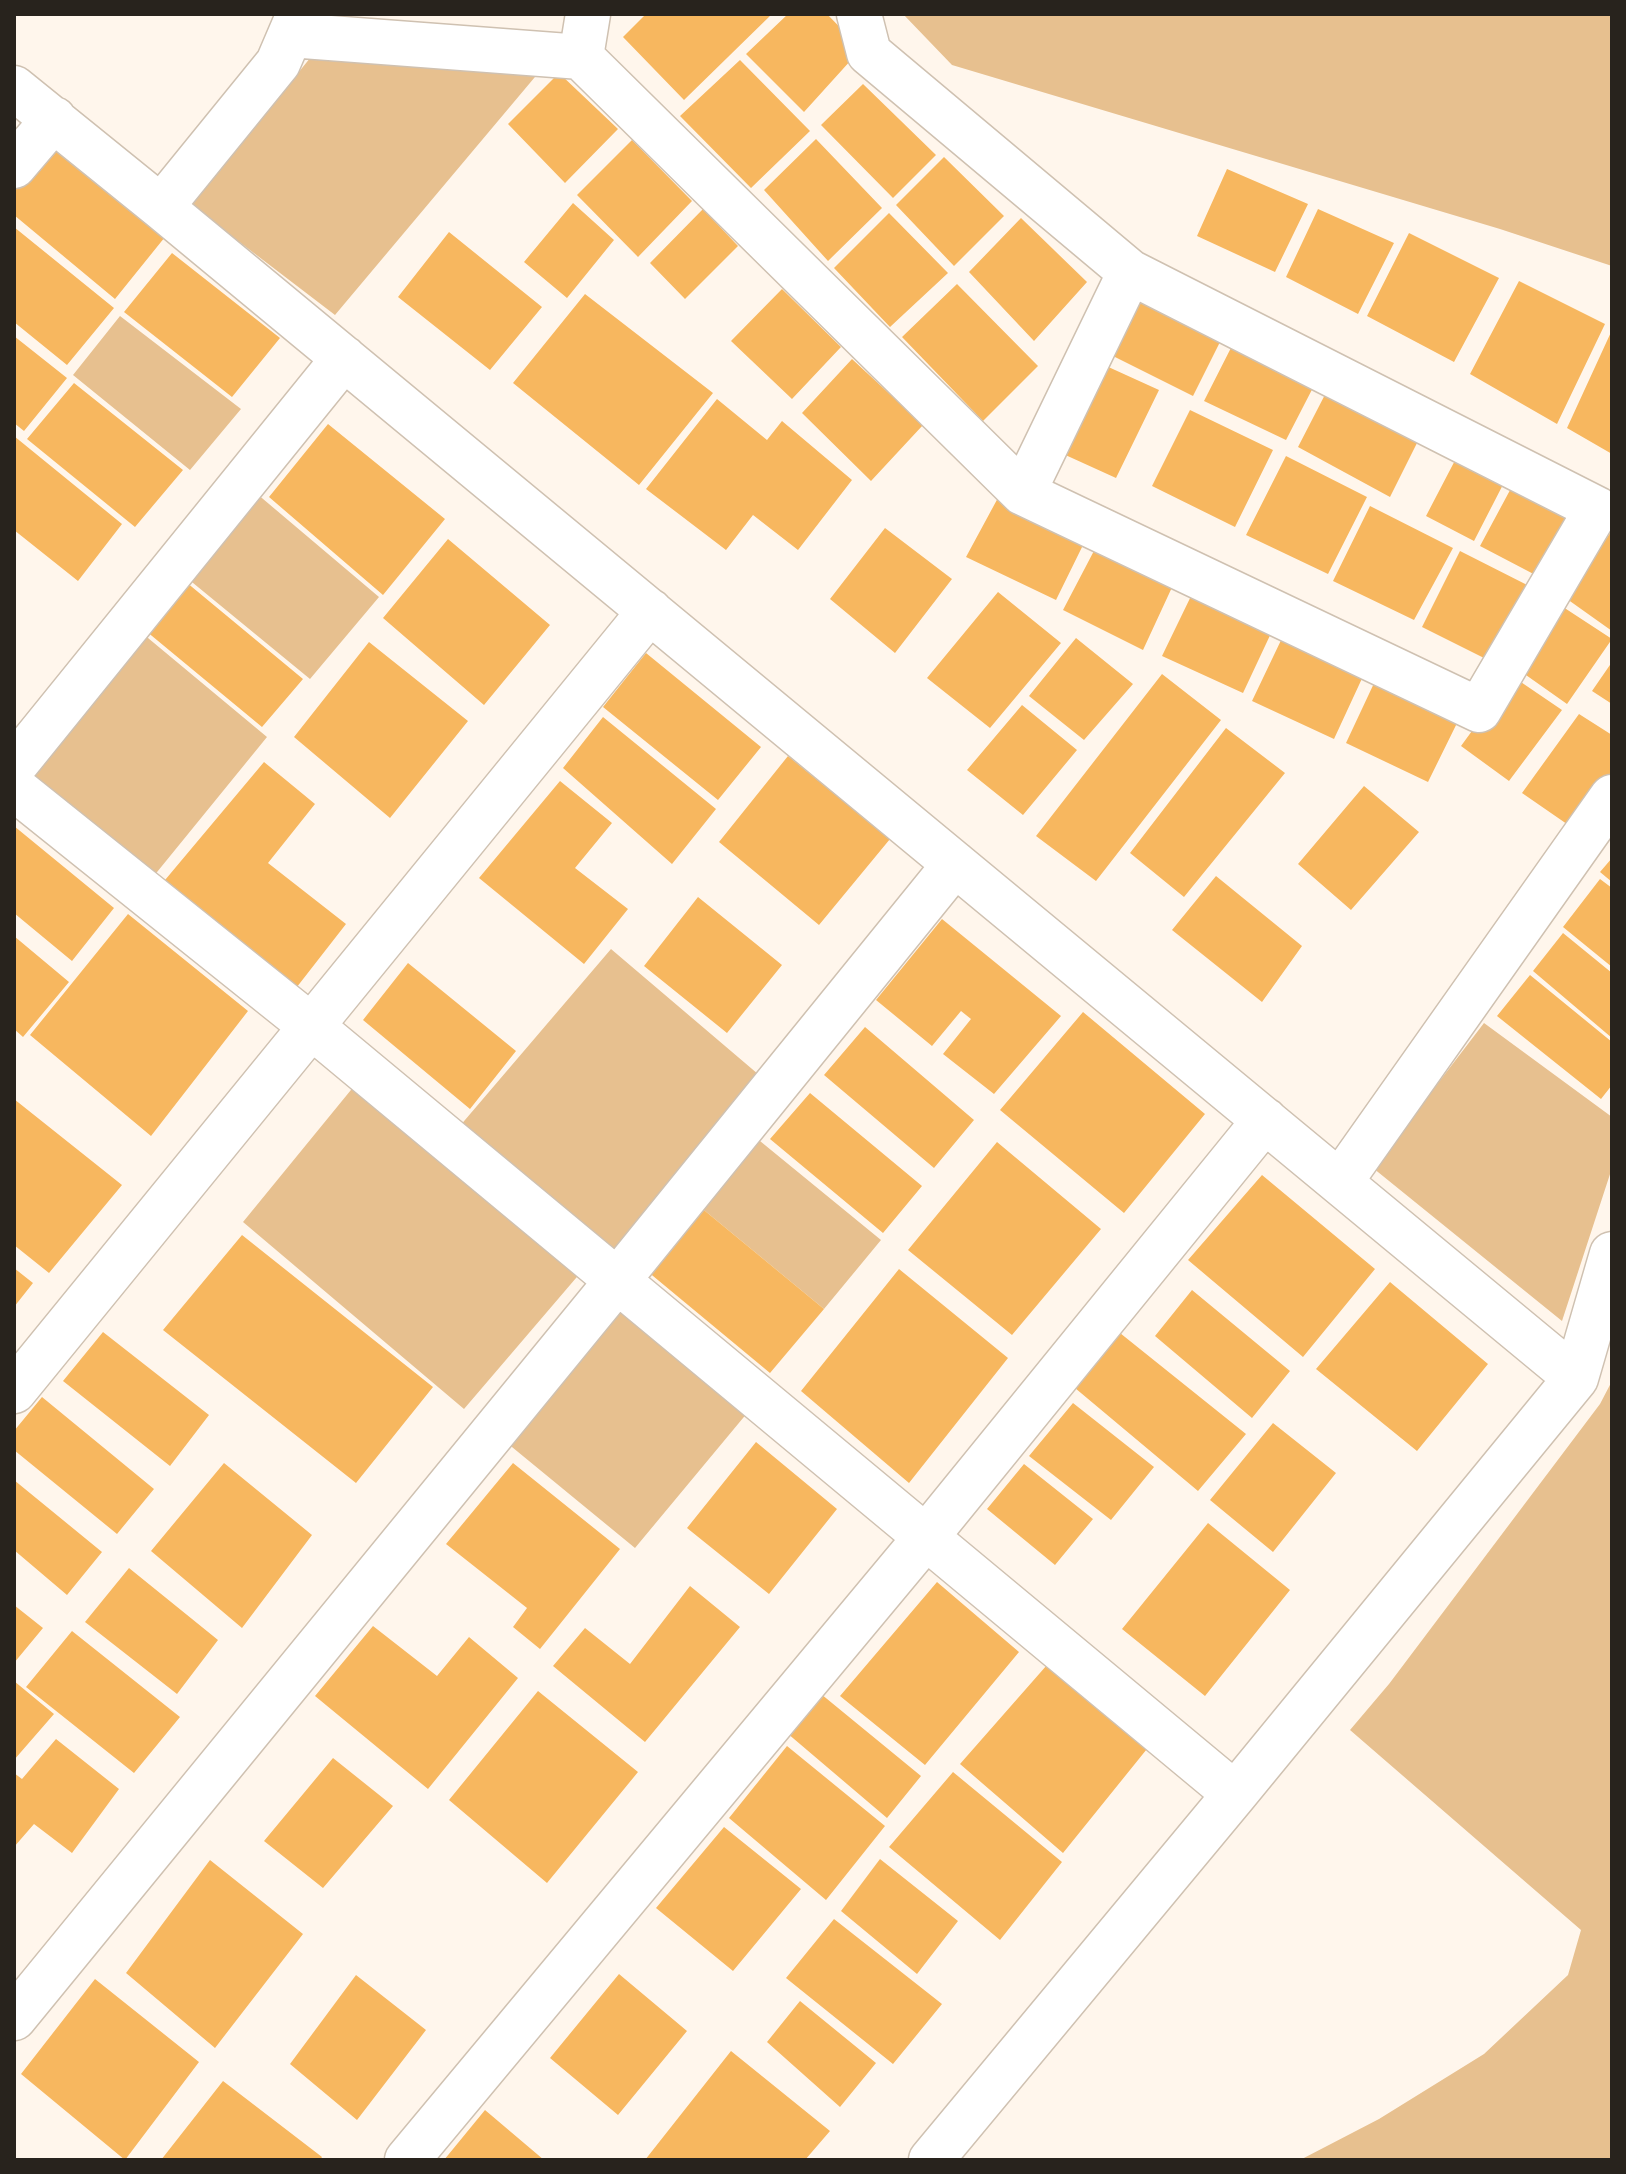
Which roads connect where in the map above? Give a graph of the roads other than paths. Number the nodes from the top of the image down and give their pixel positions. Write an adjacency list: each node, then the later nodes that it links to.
1 (588, 14): 4 (street)
2 (859, 14): 9 (street)
3 (295, 25): 4 (street); 8 (street)
4 (581, 57): 11 (street)
5 (14, 88): 6 (street)
6 (54, 119): 7 (street); 8 (street)
7 (14, 166)
8 (161, 207): 10 (street)
9 (1130, 272): 11 (street); 11 (street)
10 (344, 358): 12 (street); 13 (street)
11 (1023, 493)
12 (650, 611): 16 (street); 17 (street)
13 (14, 766)
14 (14, 788): 17 (street)
15 (1612, 797): 19 (street)
16 (955, 864): 18 (street); 21 (street)
17 (311, 1026): 21 (street); 23 (street)
18 (1265, 1120): 19 (street); 24 (street)
19 (1340, 1182): 22 (street)
20 (1612, 1254): 22 (street)
21 (617, 1281): 24 (street); 26 (street)
22 (1576, 1378): 25 (street)
23 (14, 1391)
24 (926, 1537): 25 (street); 27 (street)
25 (1235, 1794): 28 (street)
26 (14, 2018)
27 (407, 2160)
28 (931, 2160)

